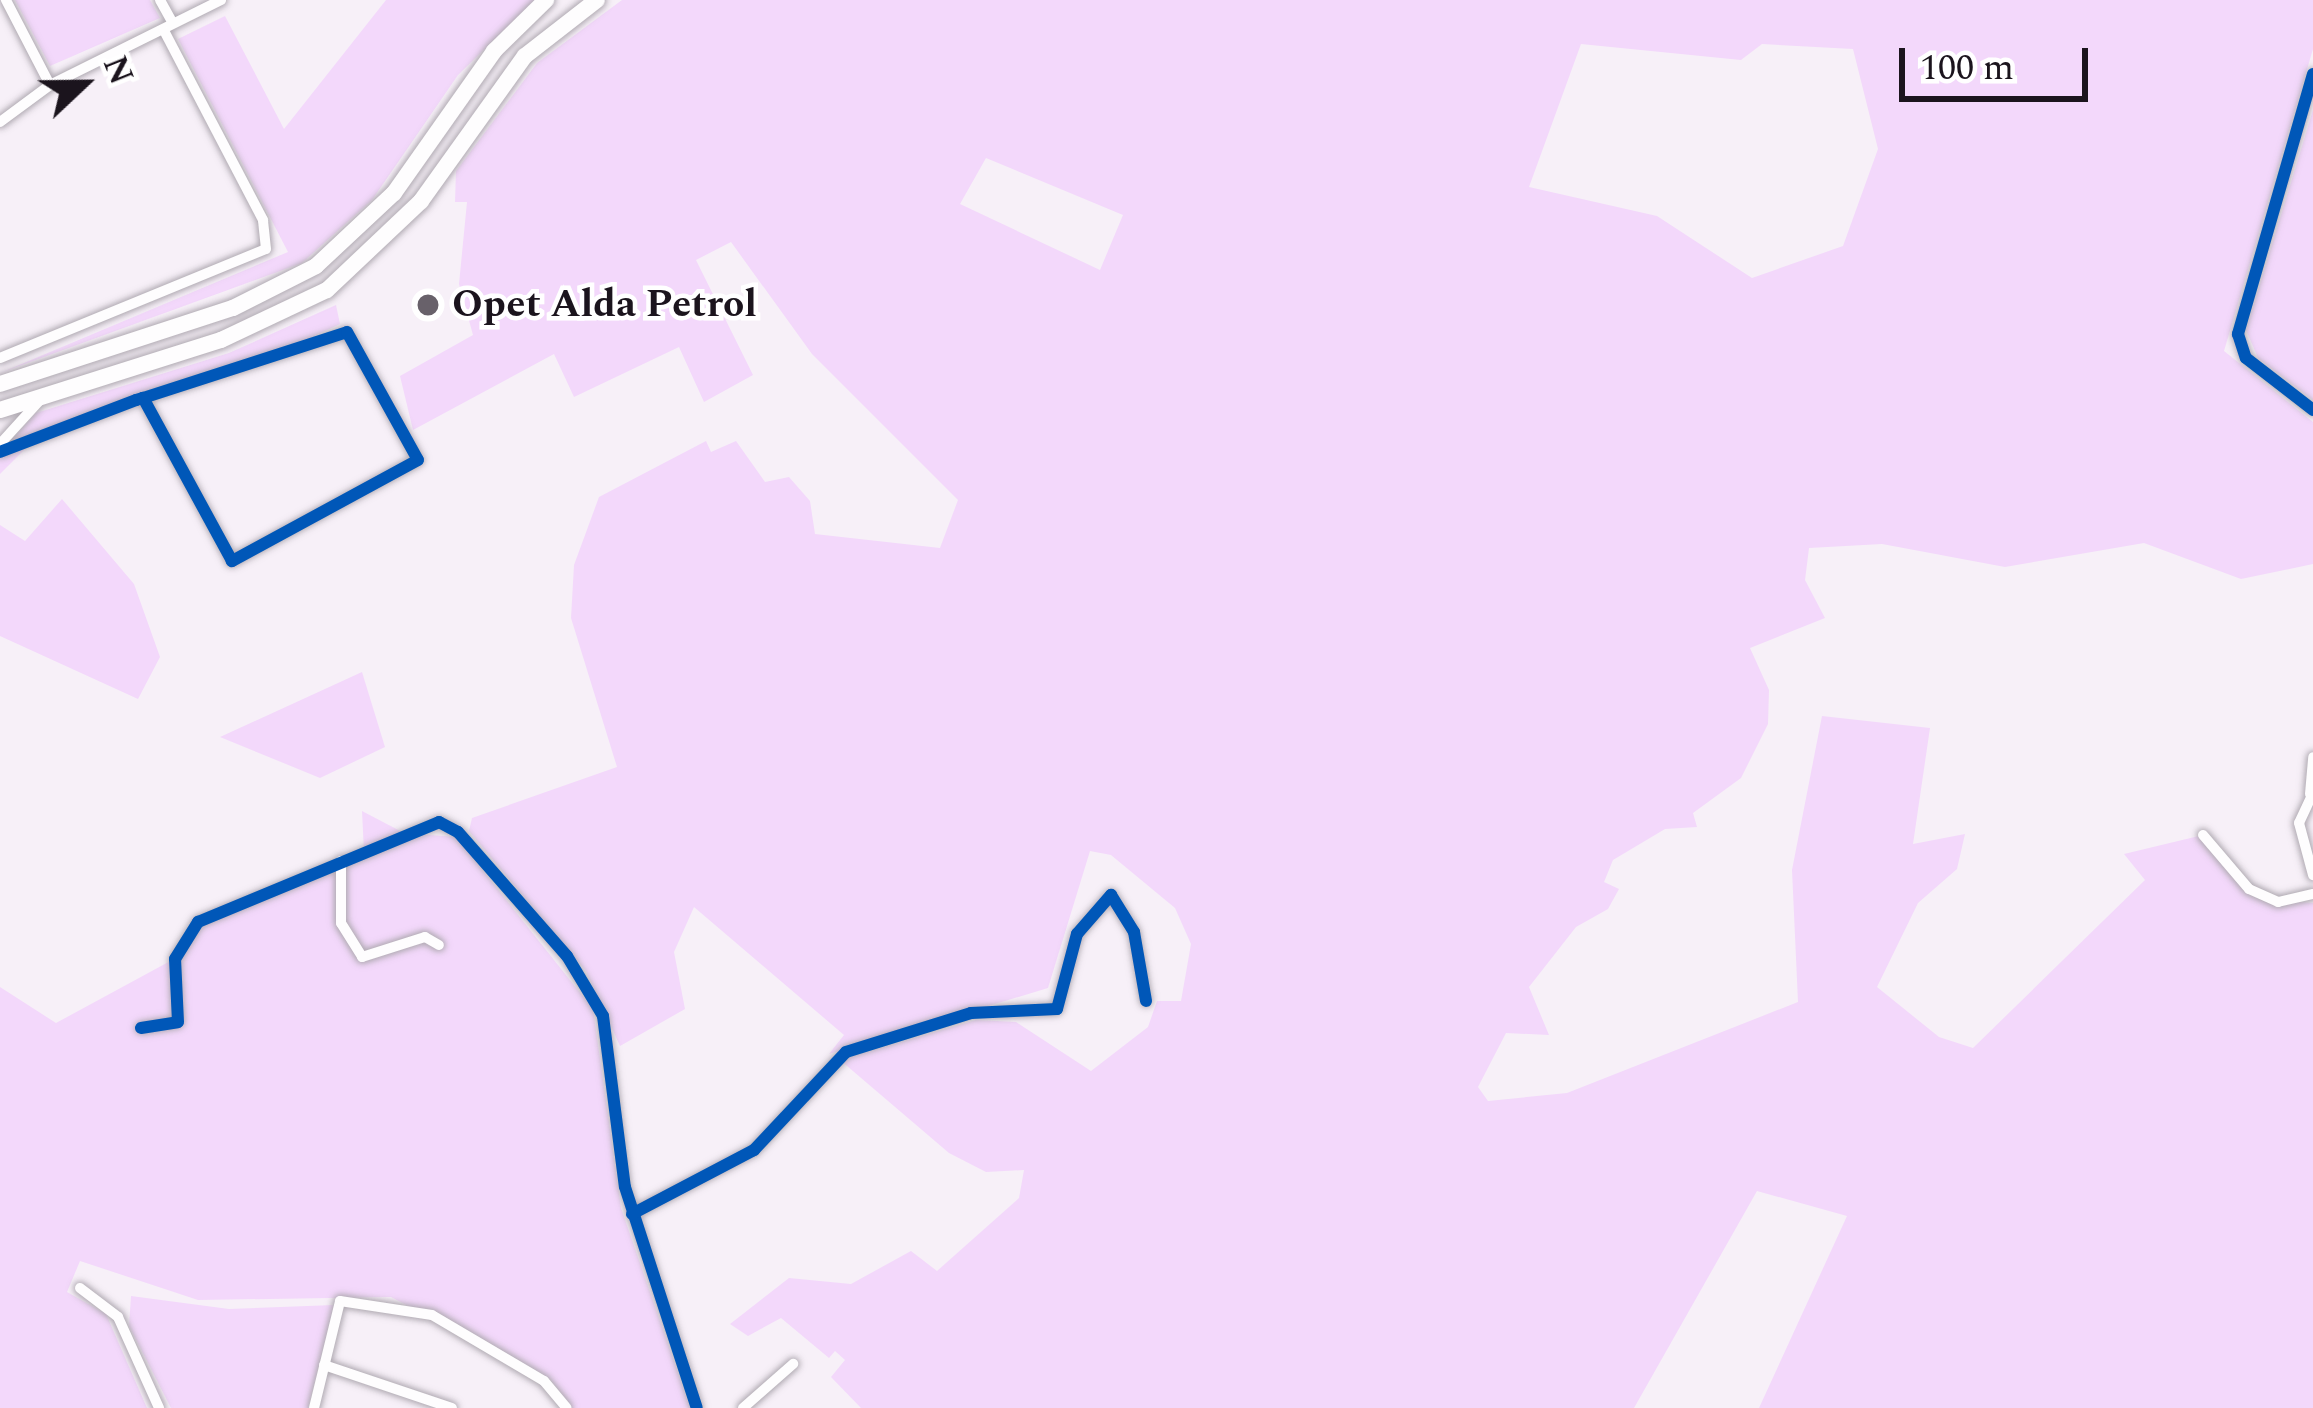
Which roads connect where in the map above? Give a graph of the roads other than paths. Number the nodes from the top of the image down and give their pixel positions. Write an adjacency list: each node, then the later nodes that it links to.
1 (6, 0): 8 (street)
2 (160, 0): 6 (street)
3 (221, 0): 6 (street)
4 (546, 0): 11 (main road)
5 (597, 0): 12 (main road)
6 (168, 27): 8 (street); 10 (street)
7 (2313, 74): 15 (street)
8 (50, 85): 9 (street)
9 (0, 122)
10 (0, 358)
11 (0, 383)
12 (45, 395): 14 (main road); 16 (street)
13 (142, 398): 13 (street); 16 (street)
14 (0, 410)
15 (2313, 410)
16 (0, 448)
17 (2313, 757): 18 (street)
18 (2311, 794): 21 (street)
19 (2203, 835): 22 (street)
20 (341, 861): 23 (street); 25 (street); 26 (street)
21 (2313, 875)
22 (2313, 894)
23 (439, 945)
24 (1146, 1001): 26 (street)
25 (141, 1028)
26 (632, 1214): 34 (street)
27 (80, 1288): 30 (street)
28 (793, 1364): 35 (street)
29 (325, 1365): 31 (street); 32 (street); 33 (street)
30 (159, 1408)
31 (314, 1408)
32 (452, 1408)
33 (567, 1408)
34 (697, 1408)
35 (743, 1408)

